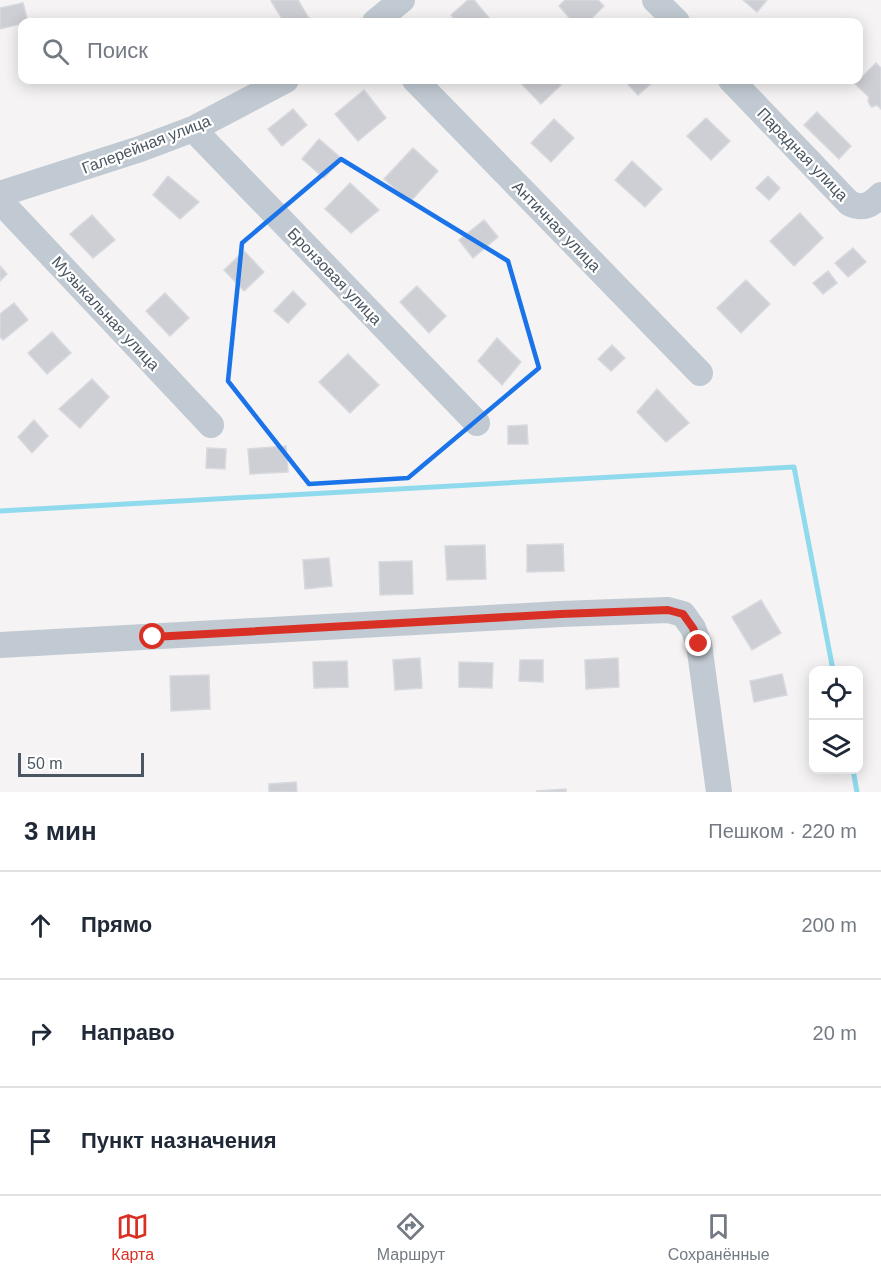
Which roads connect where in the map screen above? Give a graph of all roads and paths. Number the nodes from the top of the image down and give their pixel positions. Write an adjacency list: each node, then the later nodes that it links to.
1 (402, 0): 3 (street)
2 (655, 0): 4 (street)
3 (380, 18)
4 (673, 18)
5 (278, 84): 8 (street, Галерейная улица)
6 (419, 84): 12 (street, Античная улица)
7 (735, 84): 10 (street, Парадная улица)
8 (193, 129): 9 (street, Галерейная улица); 13 (street, Бронзовая улица)
9 (0, 194)
10 (881, 195)
11 (0, 201): 14 (street, Музыкальная улица)
12 (699, 373)
13 (477, 423)
14 (211, 425)
15 (0, 645): 16 (street)
16 (719, 792)

